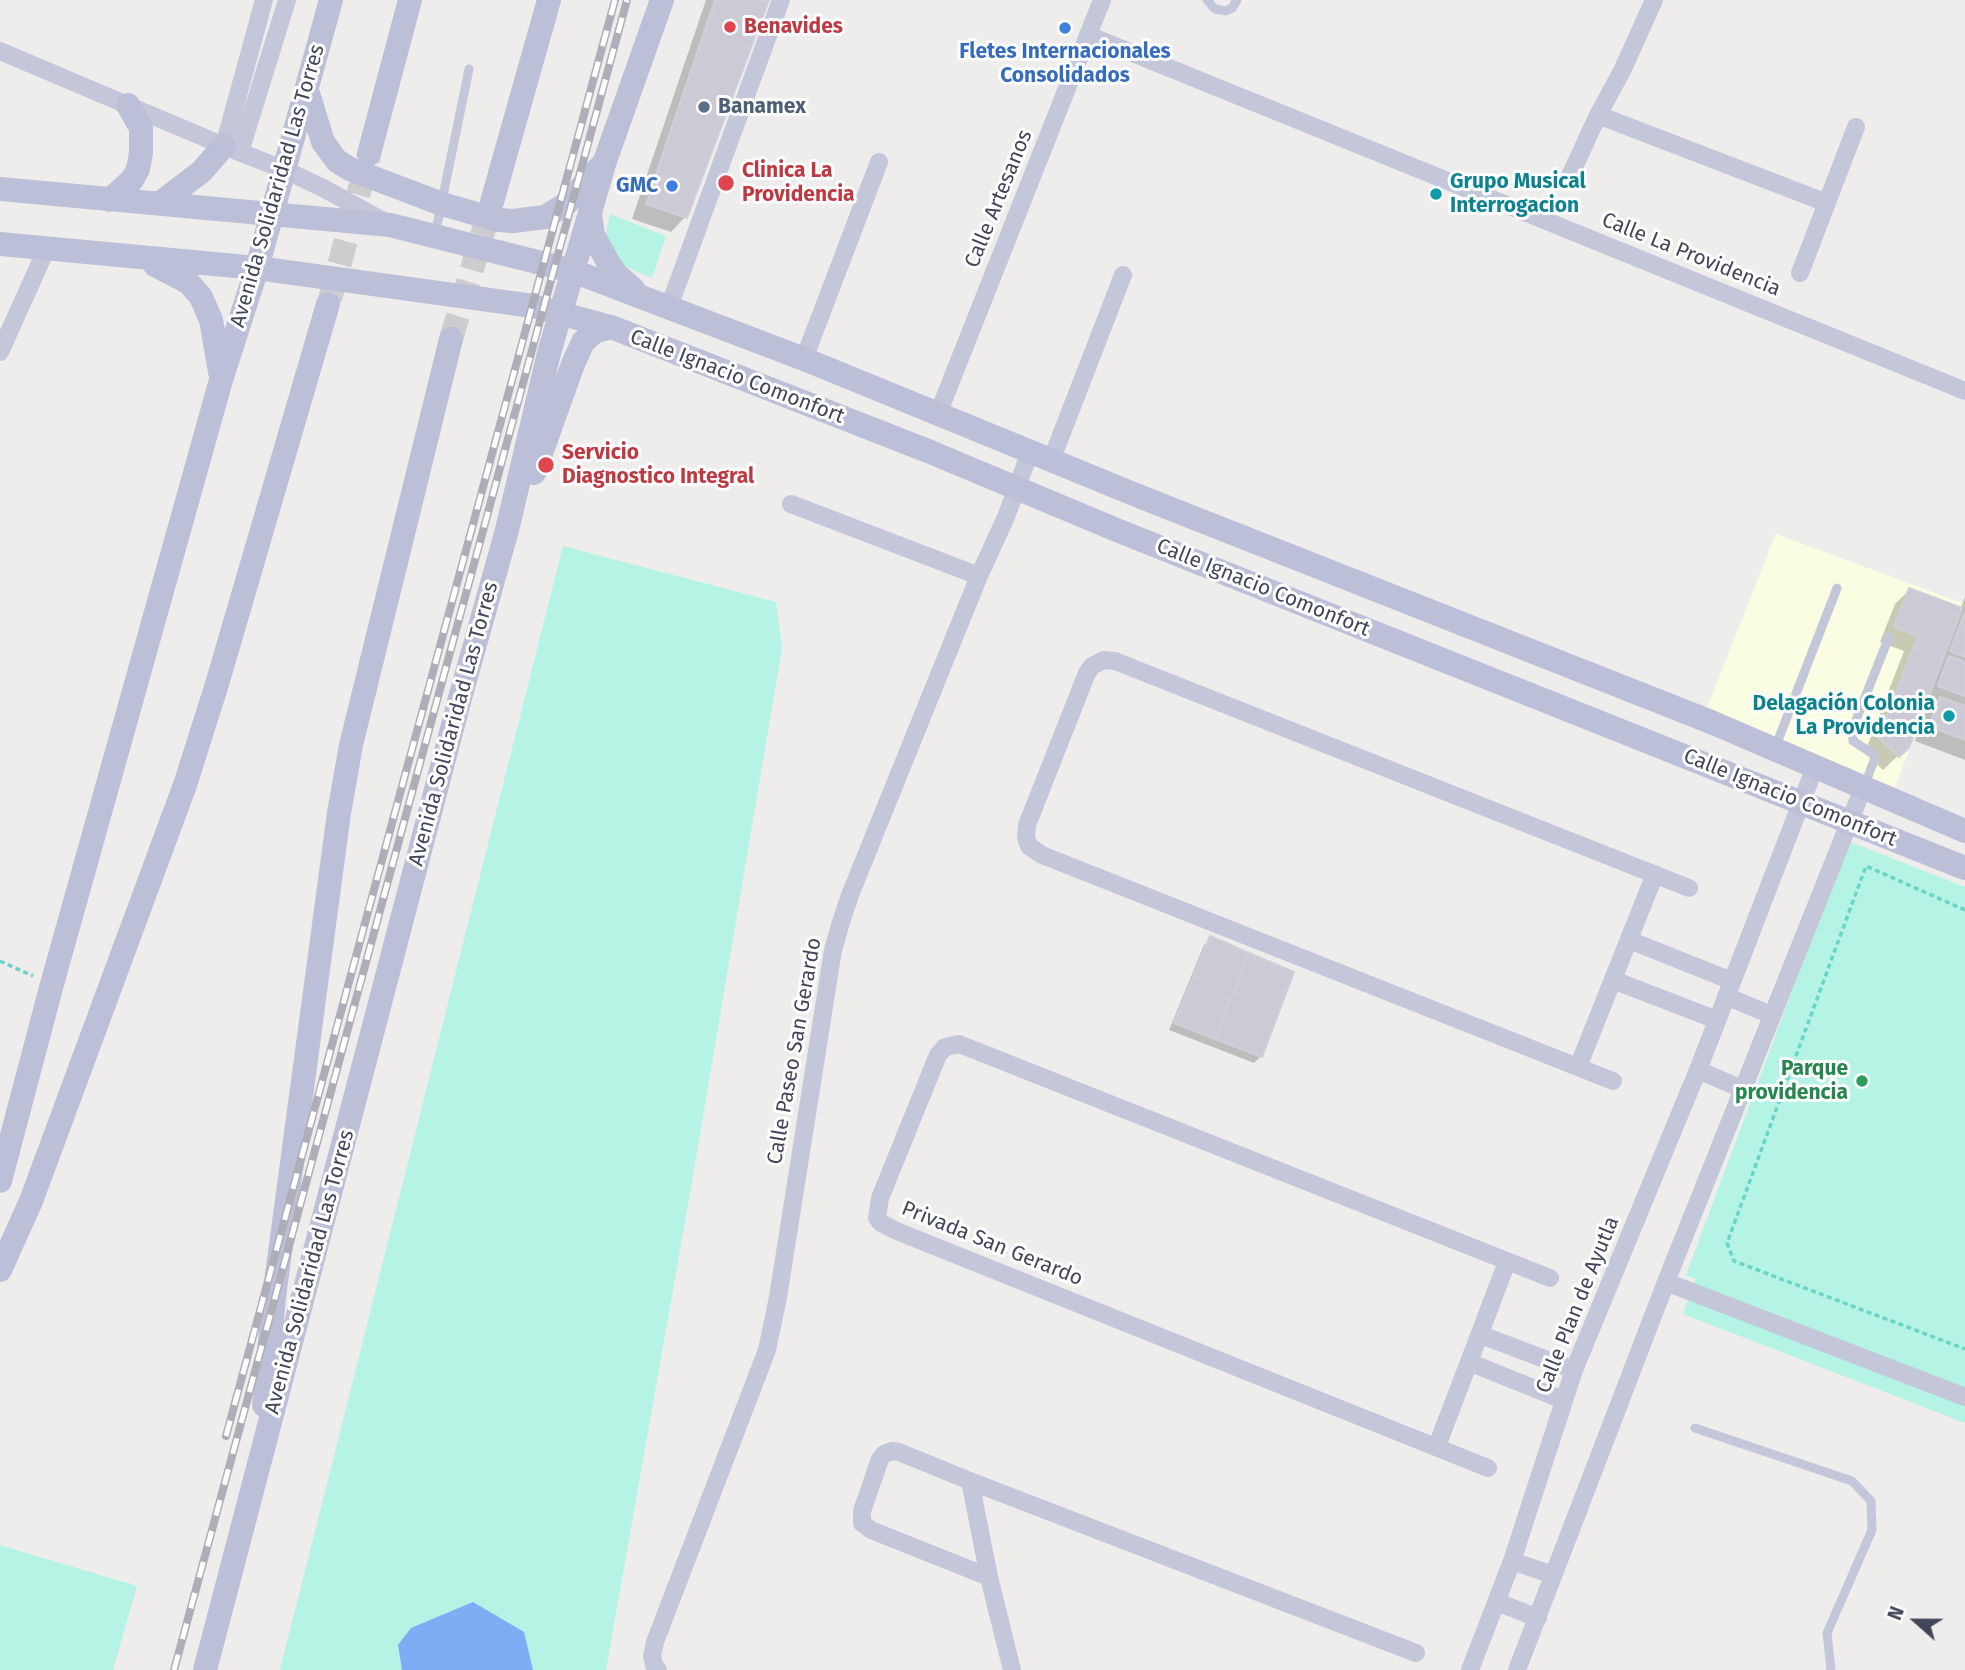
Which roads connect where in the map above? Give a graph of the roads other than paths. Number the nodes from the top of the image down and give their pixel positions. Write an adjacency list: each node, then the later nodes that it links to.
1 (263, 0): 11 (street); 19 (street)
2 (331, 0): 15 (main road, Avenida Solidaridad Las Torres)
3 (410, 0): 20 (main road)
4 (549, 0): 27 (main road)
5 (662, 0): 21 (main road, Avenida Solidaridad Las Torres)
6 (781, 0): 44 (street)
7 (1102, 0): 12 (street, Calle Artesanos)
8 (1206, 0): 9 (lane)
9 (1237, 0)
10 (1654, 0): 17 (street)
11 (286, 4): 19 (street)
12 (1088, 35): 51 (street, Calle La Providencia); 52 (street, Calle Artesanos)
13 (0, 51): 16 (street)
14 (469, 69): 30 (lane)
15 (307, 89): 23 (main road, Avenida Solidaridad Las Torres); 30 (main road)
16 (128, 105): 19 (street); 26 (main road)
17 (1598, 115): 24 (street); 29 (street)
18 (1856, 127): 29 (street)
19 (232, 149): 23 (street); 28 (main road)
20 (369, 154)
21 (605, 161): 30 (main road); 31 (main road, Avenida Solidaridad Las Torres)
22 (880, 162): 49 (street)
23 (285, 170): 32 (main road, Avenida Solidaridad Las Torres); 33 (street)
24 (1570, 176)
25 (0, 189): 26 (main road, Calle Ignacio Comonfort)
26 (110, 200): 28 (main road, Calle Ignacio Comonfort)
27 (492, 202)
28 (160, 203): 32 (main road, Calle Ignacio Comonfort)
29 (1828, 203): 40 (street)
30 (442, 204): 34 (lane)
31 (590, 213): 39 (main road, Avenida Solidaridad Las Torres); 42 (main road)
32 (272, 215): 33 (main road, Calle Ignacio Comonfort); 38 (main road, Avenida Solidaridad Las Torres)
33 (390, 225): 34 (main road, Calle Ignacio Comonfort)
34 (435, 236): 39 (main road, Calle Ignacio Comonfort)
35 (0, 244): 36 (main road)
36 (46, 250): 37 (main road); 48 (street)
37 (135, 258): 38 (main road, Calle Ignacio Comonfort); 50 (main road)
38 (257, 268): 45 (main road, Calle Ignacio Comonfort); 50 (main road, Avenida Solidaridad Las Torres)
39 (573, 271): 42 (main road, Calle Ignacio Comonfort); 45 (main road, Avenida Solidaridad Las Torres)
40 (1800, 273)
41 (1123, 275): 53 (street, Calle Paseo San Gerardo)
42 (642, 296): 44 (main road, Calle Ignacio Comonfort)
43 (328, 304): 80 (main road)
44 (669, 307): 49 (main road, Calle Ignacio Comonfort)
45 (560, 313): 46 (main road, Calle Ignacio Comonfort); 56 (main road, Avenida Solidaridad Las Torres)
46 (611, 327): 54 (main road, Calle Ignacio Comonfort); 56 (main road)
47 (451, 339): 90 (main road, Avenida Solidaridad Las Torres)
48 (0, 352)
49 (804, 359): 52 (main road, Calle Ignacio Comonfort)
50 (221, 380): 78 (main road, Avenida Solidaridad Las Torres)
51 (1965, 391)
52 (938, 414): 53 (main road, Calle Ignacio Comonfort)
53 (1041, 456): 54 (street, Calle Paseo San Gerardo); 60 (main road, Calle Ignacio Comonfort)
54 (1017, 487): 57 (street, Calle Paseo San Gerardo); 63 (main road, Calle Ignacio Comonfort)
55 (791, 504): 57 (street)
56 (507, 530): 90 (main road, Avenida Solidaridad Las Torres)
57 (979, 576): 100 (street, Calle Paseo San Gerardo)
58 (1837, 589): 60 (lane)
59 (1889, 638): 62 (lane)
60 (1774, 750): 61 (main road, Calle Ignacio Comonfort)
61 (1815, 767): 62 (main road, Calle Ignacio Comonfort); 63 (street, Calle Plan de Ayutla)
62 (1863, 788): 64 (street); 65 (main road, Calle Ignacio Comonfort)
63 (1801, 803): 64 (main road, Calle Ignacio Comonfort); 71 (street, Calle Plan de Ayutla)
64 (1848, 821): 66 (main road, Calle Ignacio Comonfort); 72 (street)
65 (1965, 831)
66 (1965, 868)
67 (1655, 874): 68 (street); 69 (street); 74 (street)
68 (1689, 888)
69 (1629, 940): 70 (street); 71 (street)
70 (1613, 980): 73 (street); 74 (street)
71 (1729, 989): 72 (street); 73 (street, Calle Plan de Ayutla)
72 (1771, 1015): 77 (street)
73 (1717, 1020): 75 (street, Calle Plan de Ayutla)
74 (1578, 1067): 76 (street)
75 (1698, 1070): 77 (street); 85 (street, Calle Plan de Ayutla)
76 (1613, 1081)
77 (1742, 1089): 82 (street)
78 (1, 1174)
79 (1507, 1262): 81 (street, Privada San Gerardo); 83 (street); 89 (street, Privada San Gerardo)
80 (0, 1270)
81 (1550, 1278)
82 (1666, 1282): 86 (street); 94 (street)
83 (1481, 1335): 84 (street); 85 (street)
84 (1471, 1363): 87 (street); 89 (street)
85 (1574, 1370): 87 (street, Calle Plan de Ayutla)
86 (1965, 1397)
87 (1563, 1401): 93 (street, Calle Plan de Ayutla)
88 (1695, 1428): 104 (lane)
89 (1437, 1446): 91 (street, Privada San Gerardo)
90 (262, 1454): 99 (main road)
91 (1488, 1468)
92 (970, 1481): 95 (street); 95 (street); 98 (street)
93 (1513, 1561): 94 (street); 96 (street, Calle Plan de Ayutla)
94 (1553, 1576): 97 (street)
95 (989, 1577): 101 (street)
96 (1497, 1602): 97 (street); 102 (street, Calle Plan de Ayutla)
97 (1538, 1618): 103 (street)
98 (1416, 1653)
99 (205, 1670)
100 (658, 1670)
101 (1012, 1670)
102 (1470, 1670)
103 (1517, 1670)
104 (1831, 1670)

